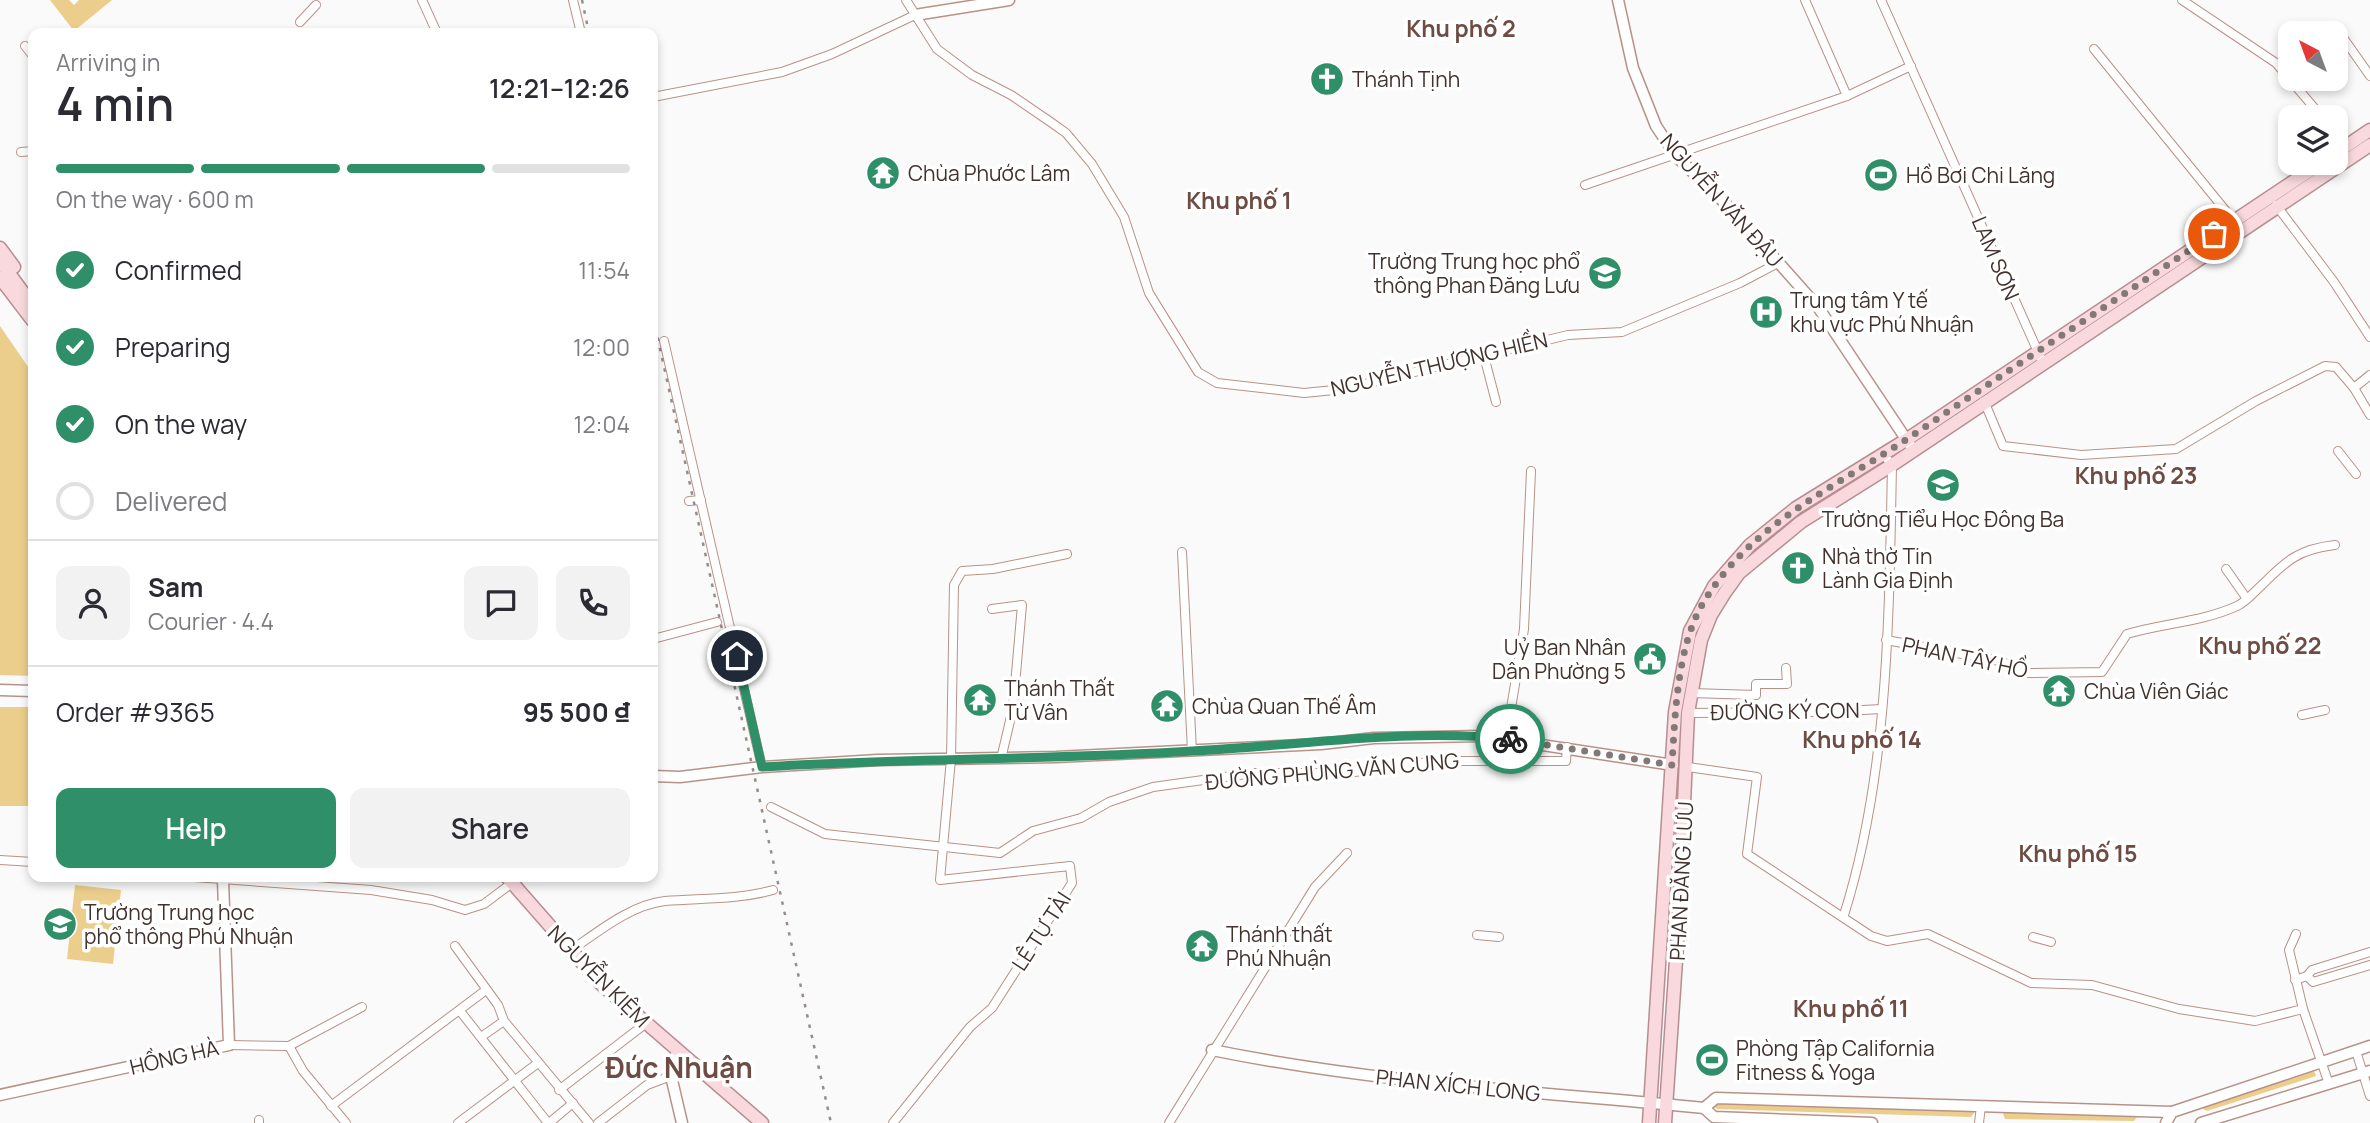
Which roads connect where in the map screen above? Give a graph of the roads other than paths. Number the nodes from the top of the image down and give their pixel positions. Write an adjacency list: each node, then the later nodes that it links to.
1 (422, 0): 12 (street)
2 (573, 0): 13 (street)
3 (906, 0): 10 (street, NGUYỄN THƯỢNG HIỀN)
4 (1009, 0): 10 (street)
5 (1618, 0): 28 (street, NGUYỄN VĂN ĐẬU)
6 (1805, 0): 21 (street)
7 (1881, 0): 18 (street, LAM SƠN)
8 (2182, 0): 22 (street)
9 (316, 5): 11 (street)
10 (915, 15): 20 (street); 42 (street, NGUYỄN THƯỢNG HIỀN)
11 (300, 22)
12 (435, 28)
13 (580, 28)
14 (2348, 45): 19 (street)
15 (25, 47): 17 (street)
16 (2094, 49): 32 (street)
17 (28, 50)
18 (1911, 66): 21 (street); 43 (street, LAM SƠN)
19 (2370, 76)
20 (658, 96)
21 (1847, 96): 28 (street)
22 (2312, 105)
23 (2370, 130): 24 (main road)
24 (2348, 144)
25 (2370, 145): 31 (main road, PHAN ĐĂNG LƯU)
26 (28, 151): 27 (street)
27 (20, 152)
28 (1676, 156): 30 (street); 35 (street, NGUYỄN VĂN ĐẬU)
29 (2307, 175): 31 (main road, PHAN ĐĂNG LƯU)
30 (1585, 186)
31 (2274, 202): 32 (main road, PHAN ĐĂNG LƯU); 40 (street); 43 (main road, PHAN ĐĂNG LƯU)
32 (2234, 221): 43 (main road, PHAN ĐĂNG LƯU)
33 (0, 248): 37 (main road)
34 (0, 261): 38 (main road)
35 (1778, 263): 42 (street, NGUYỄN THƯỢNG HIỀN); 49 (street, NGUYỄN VĂN ĐẬU)
36 (0, 278): 39 (main road)
37 (28, 286)
38 (28, 299)
39 (28, 314)
40 (2370, 337)
41 (664, 341): 56 (street)
42 (1484, 356): 46 (street)
43 (2039, 357): 47 (main road, PHAN ĐĂNG LƯU); 49 (main road, PHAN ĐĂNG LƯU)
44 (2370, 375): 45 (street)
45 (2354, 388): 47 (street); 48 (street)
46 (1496, 401)
47 (1984, 401): 49 (main road, PHAN ĐĂNG LƯU)
48 (2370, 415)
49 (1910, 445): 51 (main road, PHAN ĐĂNG LƯU); 52 (main road, PHAN ĐĂNG LƯU)
50 (2337, 451): 54 (street)
51 (1884, 454): 52 (street); 83 (main road, PHAN ĐĂNG LƯU)
52 (1892, 465): 65 (street); 69 (main road, PHAN ĐĂNG LƯU)
53 (1531, 471): 75 (street)
54 (2356, 474)
55 (689, 500): 56 (street)
56 (701, 500): 84 (street)
57 (2335, 545): 61 (street, PHAN TÂY HỒ)
58 (1182, 552): 78 (street)
59 (1067, 554): 79 (street, LÊ TỰ TÀI)
60 (2226, 569): 61 (street)
61 (2247, 599): 65 (street, PHAN TÂY HỒ)
62 (992, 609): 80 (street)
63 (717, 622): 64 (street)
64 (658, 638)
65 (1886, 640): 70 (street)
66 (1786, 668): 69 (street)
67 (0, 690): 68 (street)
68 (28, 691)
69 (1692, 693): 72 (main road, PHAN ĐĂNG LƯU)
70 (1881, 709): 72 (street, ĐƯỜNG KÝ CON); 97 (street)
71 (2325, 710): 73 (street)
72 (1688, 713): 85 (main road, PHAN ĐĂNG LƯU)
73 (2302, 715)
74 (1488, 737): 75 (street); 78 (street); 81 (street)
75 (1506, 739): 76 (street)
76 (1524, 741): 77 (street); 82 (street)
77 (1567, 747): 82 (street, ĐƯỜNG PHÙNG VĂN CUNG); 83 (street)
78 (1192, 751): 80 (street)
79 (951, 759): 80 (street); 84 (street); 88 (street, LÊ TỰ TÀI)
80 (1001, 759)
81 (1485, 759): 82 (street, ĐƯỜNG PHÙNG VĂN CUNG); 88 (street, ĐƯỜNG PHÙNG VĂN CUNG)
82 (1522, 759)
83 (1672, 765): 85 (main road); 134 (main road, PHAN ĐĂNG LƯU)
84 (762, 767): 86 (street)
85 (1688, 767): 97 (street); 135 (main road, PHAN ĐĂNG LƯU)
86 (658, 776)
87 (771, 807): 88 (street, ĐƯỜNG PHÙNG VĂN CUNG)
88 (942, 847): 149 (street, LÊ TỰ TÀI)
89 (1347, 853): 121 (street)
90 (0, 860): 91 (street)
91 (28, 862)
92 (223, 882): 118 (street, HỒNG HÀ)
93 (253, 882): 94 (street)
94 (508, 882)
95 (512, 882): 104 (main road, NGUYỄN KIỆM)
96 (773, 890): 104 (street)
97 (1844, 915): 113 (street)
98 (2296, 934): 110 (street)
99 (1477, 935): 100 (street)
100 (1499, 937)
101 (2033, 937): 102 (street)
102 (2050, 942)
103 (455, 946): 111 (street)
104 (570, 951): 116 (main road, NGUYỄN KIỆM)
105 (2370, 952): 106 (street)
106 (2343, 960): 108 (street); 109 (street)
107 (2370, 965): 108 (street)
108 (2346, 972): 109 (street)
109 (2307, 976): 110 (street)
110 (2295, 980): 113 (street)
111 (486, 990): 114 (street); 115 (street)
112 (362, 1007): 119 (street)
113 (2303, 1009): 124 (street)
114 (460, 1011): 117 (street); 136 (street)
115 (504, 1021): 117 (street); 125 (street)
116 (645, 1024): 122 (main road, NGUYỄN KIỆM); 130 (street)
117 (481, 1037): 128 (street)
118 (229, 1045): 119 (street); 131 (street, HỒNG HÀ)
119 (289, 1046): 136 (street)
120 (2370, 1046): 123 (street, PHAN XÍCH LONG)
121 (1212, 1050): 134 (street, PHAN XÍCH LONG); 150 (street)
122 (677, 1051): 127 (street); 148 (main road, NGUYỄN KIỆM)
123 (2356, 1051): 124 (street, PHAN XÍCH LONG); 126 (street)
124 (2320, 1062): 129 (street); 139 (street, PHAN XÍCH LONG)
125 (538, 1063): 128 (street); 130 (street)
126 (2366, 1072): 129 (street); 132 (street)
127 (671, 1076): 146 (street); 147 (street)
128 (516, 1080): 143 (street); 144 (street)
129 (2329, 1084): 156 (street)
130 (559, 1090): 133 (street)
131 (0, 1095)
132 (2370, 1096)
133 (572, 1103): 144 (street); 145 (street)
134 (1650, 1103): 135 (street, PHAN XÍCH LONG); 151 (main road, PHAN ĐĂNG LƯU)
135 (1668, 1105): 138 (street, PHAN XÍCH LONG); 152 (main road, PHAN ĐĂNG LƯU)
136 (331, 1106): 142 (street)
137 (1981, 1106): 138 (street, PHAN XÍCH LONG); 139 (street, PHAN XÍCH LONG); 154 (street)
138 (1704, 1108): 140 (street, PHAN XÍCH LONG)
139 (2174, 1112): 141 (street); 155 (street)
140 (1791, 1121): 153 (street, PHAN XÍCH LONG)
141 (2185, 1122)
142 (346, 1123)
143 (458, 1123)
144 (549, 1123)
145 (589, 1123)
146 (598, 1123)
147 (682, 1123)
148 (762, 1123)
149 (893, 1123)
150 (1169, 1123)
151 (1648, 1123)
152 (1665, 1123)
153 (1871, 1123)
154 (1979, 1123)
155 (2166, 1123)
156 (2201, 1123)

